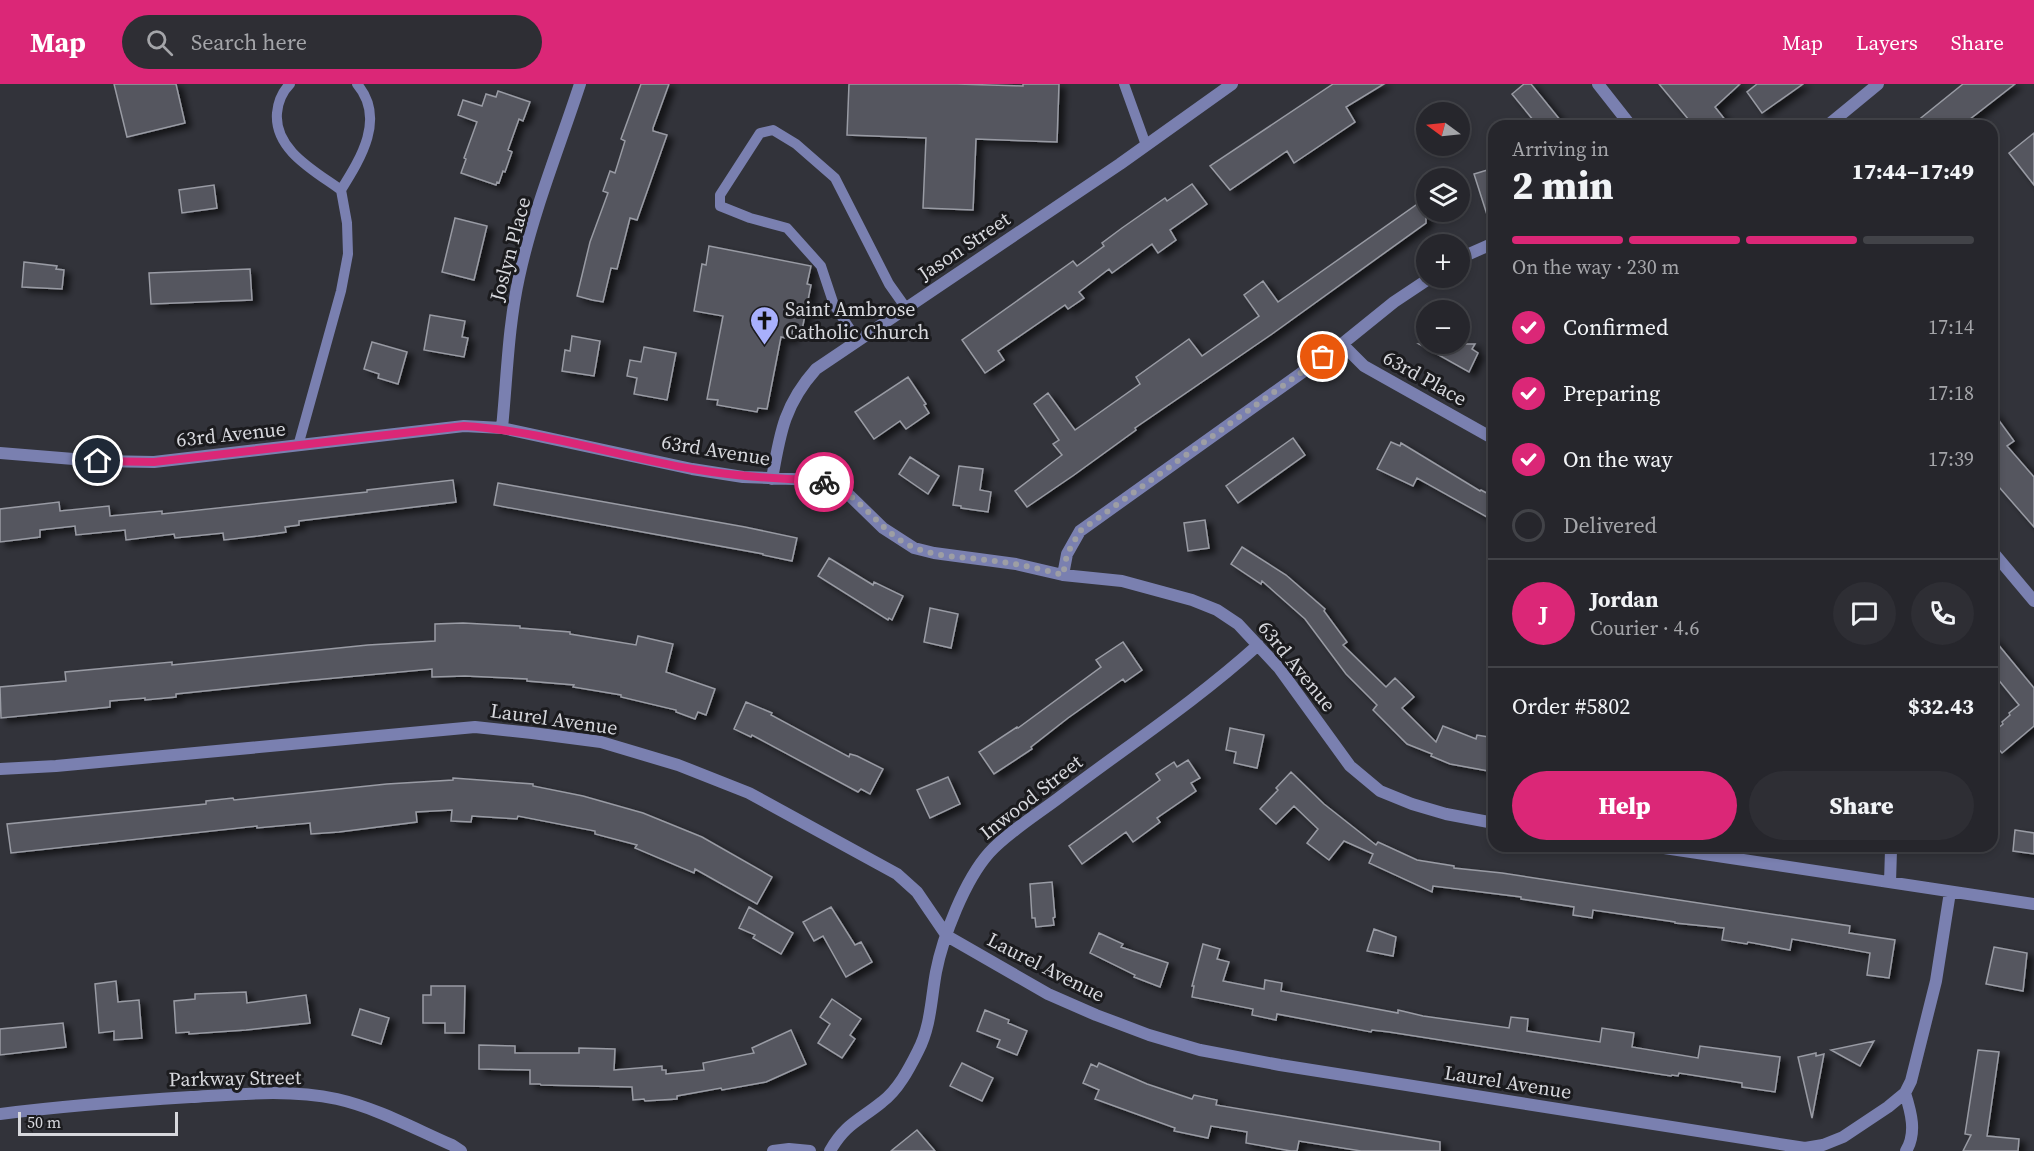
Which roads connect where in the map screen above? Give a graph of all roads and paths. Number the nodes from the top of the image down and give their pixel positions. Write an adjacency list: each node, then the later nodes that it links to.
1 (290, 84): 11 (lane)
2 (357, 84): 11 (lane)
3 (580, 84): 18 (street, Joslyn Place)
4 (1124, 84): 10 (lane)
5 (1232, 84): 10 (street, Jason Street)
6 (1598, 84): 8 (street)
7 (1878, 84): 9 (street)
8 (1626, 120)
9 (1834, 120)
10 (1146, 145): 15 (street, Jason Street)
11 (340, 190): 20 (lane)
12 (1488, 246): 13 (street)
13 (1470, 254)
14 (1416, 287): 17 (street)
15 (906, 308): 16 (street, Jason Street); 16 (lane)
16 (858, 341): 22 (street, Jason Street)
17 (1342, 344): 19 (street, 63rd Place); 24 (street)
18 (502, 428): 20 (street, 63rd Avenue); 22 (street, 63rd Avenue)
19 (1488, 436)
20 (298, 446): 21 (street, 63rd Avenue)
21 (0, 453)
22 (772, 479): 24 (street, 63rd Avenue)
23 (1998, 557): 25 (street)
24 (1063, 575): 26 (street, 63rd Avenue)
25 (2034, 601)
26 (1258, 645): 28 (street, 63rd Avenue); 34 (street, Inwood Street)
27 (0, 769): 34 (street, Laurel Avenue)
28 (1488, 822)
29 (1692, 852): 31 (street)
30 (1891, 852): 31 (street)
31 (1890, 882): 32 (street)
32 (1950, 892): 33 (street); 35 (street)
33 (2034, 904)
34 (947, 936): 37 (street, Laurel Avenue); 41 (street, Inwood Street)
35 (1905, 1093): 37 (street, Laurel Avenue); 43 (street)
36 (0, 1114): 38 (street, Parkway Street)
37 (1822, 1145): 42 (street)
38 (461, 1151)
39 (773, 1151): 40 (street)
40 (810, 1151)
41 (830, 1151)
42 (1837, 1151)
43 (1906, 1151)

